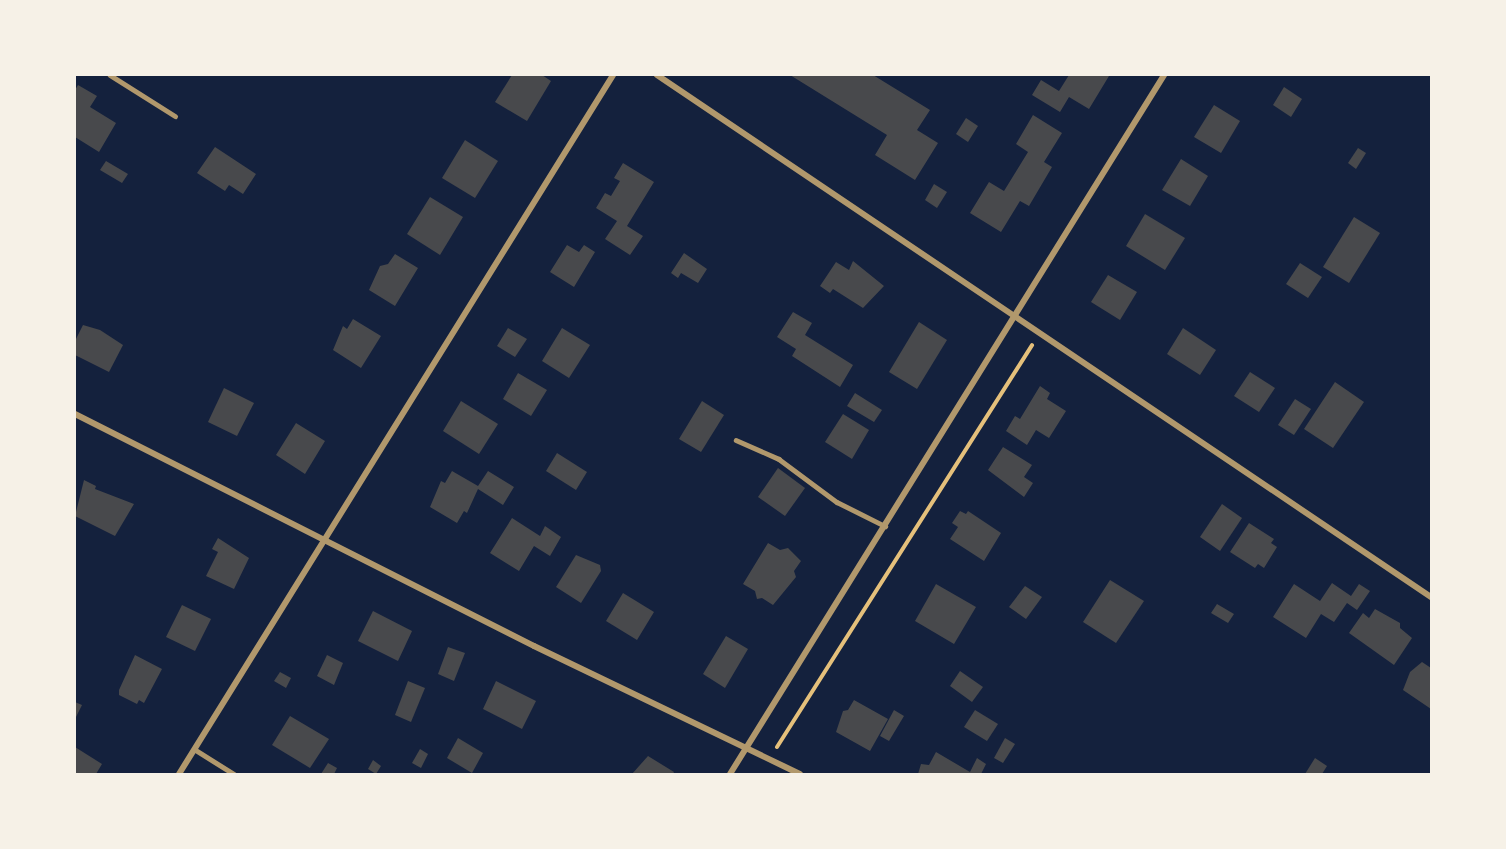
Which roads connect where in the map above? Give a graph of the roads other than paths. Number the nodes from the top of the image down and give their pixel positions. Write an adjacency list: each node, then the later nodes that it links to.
1 (110, 75): 6 (lane)
2 (613, 75): 11 (street)
3 (657, 75): 7 (street)
4 (1155, 75): 5 (lane)
5 (1163, 77): 7 (street)
6 (175, 116)
7 (1016, 315): 10 (street); 12 (street)
8 (75, 414): 11 (street)
9 (736, 440): 10 (lane)
10 (885, 526): 13 (street)
11 (323, 538): 13 (street); 14 (street)
12 (1431, 597)
13 (747, 748): 17 (street); 18 (street)
14 (194, 749): 15 (street); 16 (lane)
15 (178, 774)
16 (234, 774)
17 (730, 774)
18 (800, 774)

